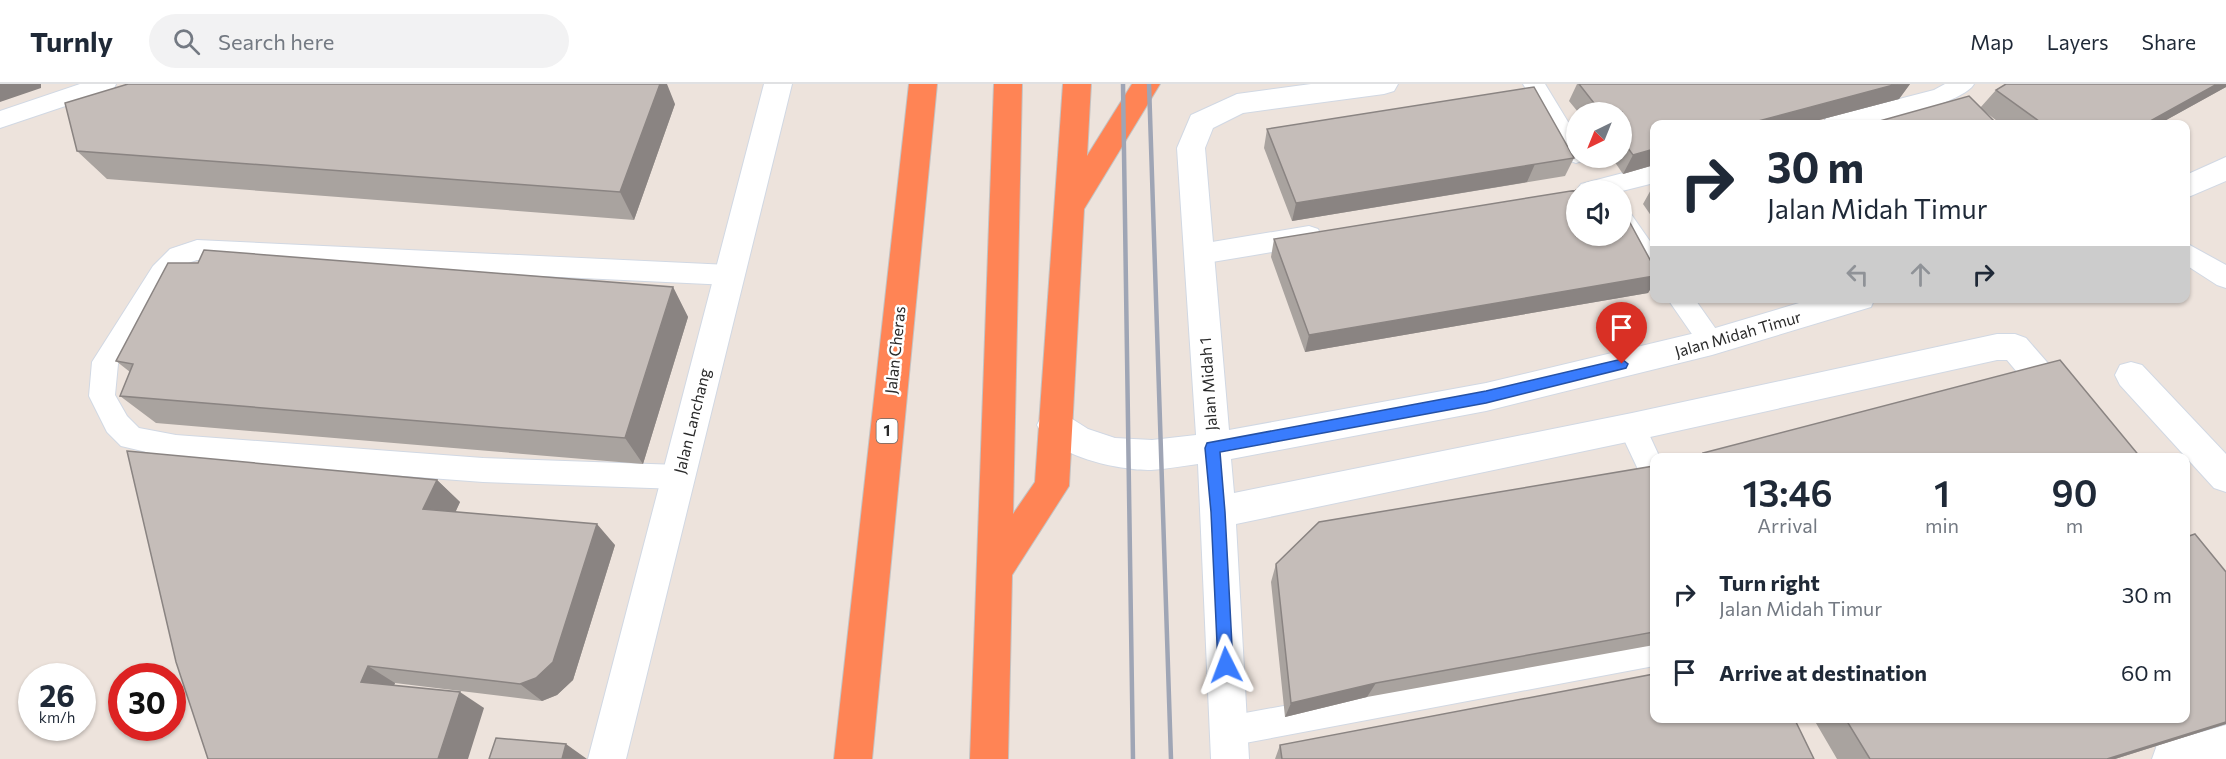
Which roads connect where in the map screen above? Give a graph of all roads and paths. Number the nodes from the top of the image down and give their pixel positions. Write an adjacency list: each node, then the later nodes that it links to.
1 (105, 84): 12 (lane)
2 (778, 84): 25 (street, Jalan Lanchang)
3 (905, 84): 11 (highway)
4 (1008, 84): 39 (highway)
5 (1077, 84): 19 (highway)
6 (1146, 84): 19 (highway)
7 (1384, 84): 22 (street, Jalan Midah 1)
8 (1534, 84): 14 (lane)
9 (1963, 84): 10 (lane)
10 (1942, 97): 13 (lane)
11 (921, 99): 44 (highway, Jalan Cheras / 1)
12 (0, 120)
13 (1850, 120)
14 (1566, 138)
15 (2226, 168): 18 (street)
16 (1650, 175): 17 (lane)
17 (1630, 180)
18 (2190, 186)
19 (1070, 208): 31 (highway)
20 (1330, 233): 22 (lane)
21 (1632, 235): 24 (lane)
22 (1200, 254): 33 (street, Jalan Midah 1)
23 (2190, 256): 26 (lane)
24 (1650, 260)
25 (729, 275): 36 (street, Jalan Lanchang); 36 (lane)
26 (2226, 278)
27 (1683, 303): 29 (lane)
28 (1843, 303): 29 (street, Jalan Midah Timur)
29 (1712, 342): 33 (street, Jalan Midah Timur)
30 (2131, 375): 37 (street)
31 (1054, 425): 33 (street, Jalan Midah Timur); 39 (highway)
32 (1632, 427): 34 (street); 35 (lane); 38 (street)
33 (1212, 448): 38 (street, Jalan Midah 1)
34 (2106, 453)
35 (1650, 465)
36 (679, 477): 43 (street, Jalan Lanchang)
37 (2226, 477)
38 (1218, 512): 42 (street, Jalan Midah 1)
39 (995, 570): 45 (highway)
40 (1650, 653): 42 (lane)
41 (2226, 744): 46 (street)
42 (1230, 745)
43 (608, 759)
44 (853, 759)
45 (989, 759)
46 (2171, 759)

